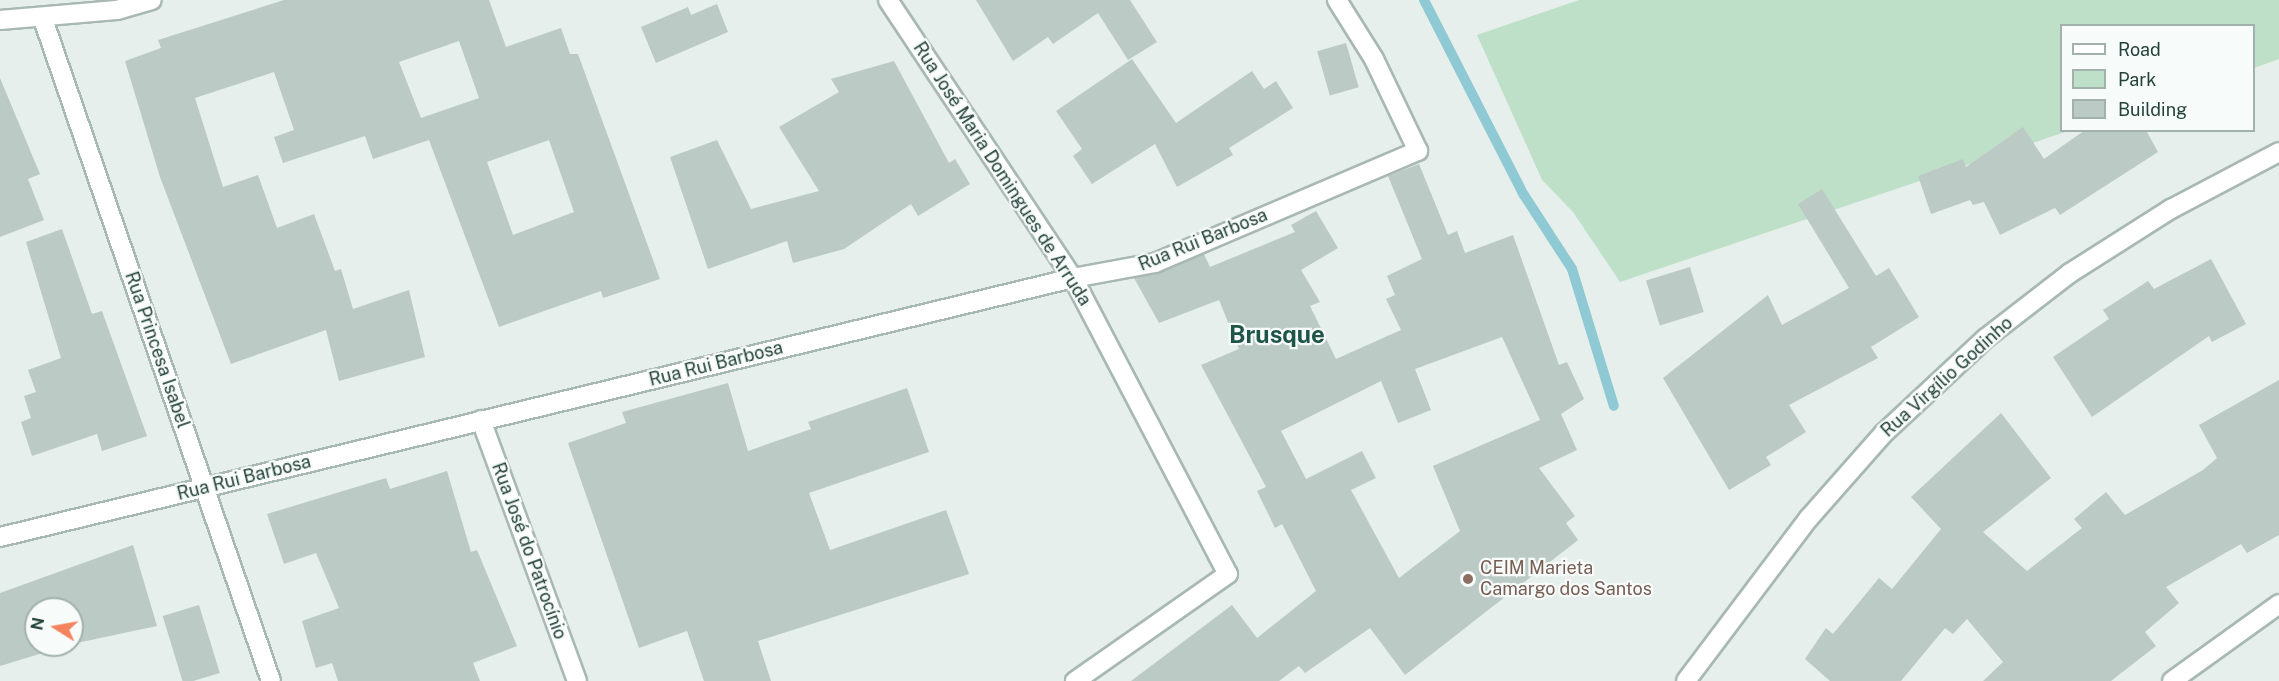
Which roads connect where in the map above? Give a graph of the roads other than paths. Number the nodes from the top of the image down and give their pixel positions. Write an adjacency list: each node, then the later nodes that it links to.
1 (152, 0): 4 (street)
2 (888, 0): 7 (street, Rua José Maria Domingues de Arruda)
3 (1337, 0): 7 (street, Rua Rui Barbosa)
4 (43, 19): 5 (street); 9 (street, Rua Princesa Isabel)
5 (0, 20)
6 (2279, 152): 15 (street, Rua Virgílio Godinho)
7 (1073, 278): 8 (street, Rua Rui Barbosa); 14 (street, Rua José Maria Domingues de Arruda)
8 (481, 420): 9 (street, Rua Rui Barbosa); 13 (street, Rua José do Patrocínio)
9 (204, 488): 10 (street, Rua Rui Barbosa); 12 (street, Rua Princesa Isabel)
10 (0, 537)
11 (2279, 604): 16 (street)
12 (271, 681)
13 (577, 681)
14 (1075, 681)
15 (1686, 681)
16 (2172, 681)

